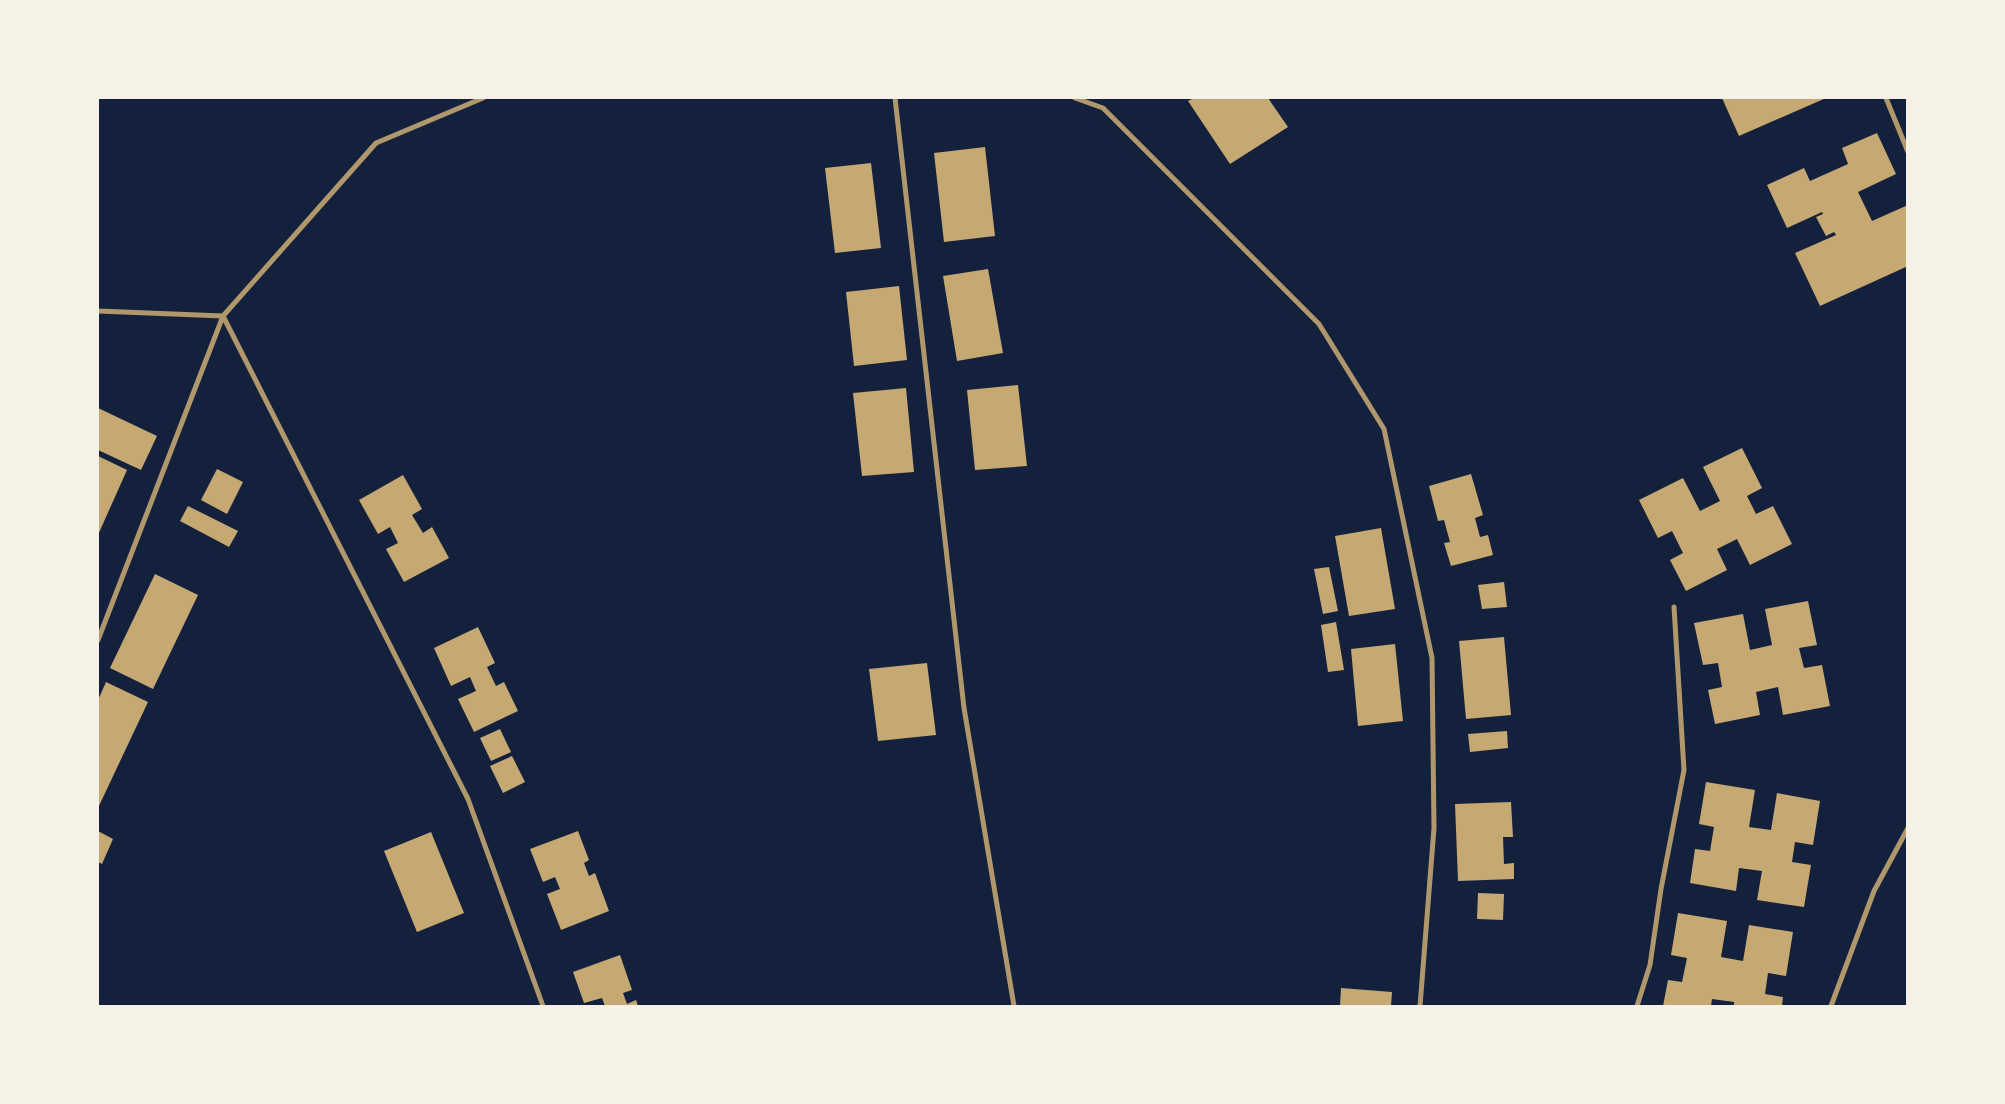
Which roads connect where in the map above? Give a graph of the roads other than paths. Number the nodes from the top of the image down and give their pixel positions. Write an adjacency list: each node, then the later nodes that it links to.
1 (484, 98): 7 (street)
2 (896, 98): 12 (street)
3 (1075, 98): 13 (street)
4 (1886, 98): 5 (street)
5 (1908, 152)
6 (98, 312): 7 (street)
7 (223, 316): 9 (street); 11 (street)
8 (1674, 607): 14 (street)
9 (98, 640)
10 (1908, 828): 15 (street)
11 (543, 1006)
12 (1014, 1006)
13 (1420, 1006)
14 (1636, 1006)
15 (1831, 1006)

